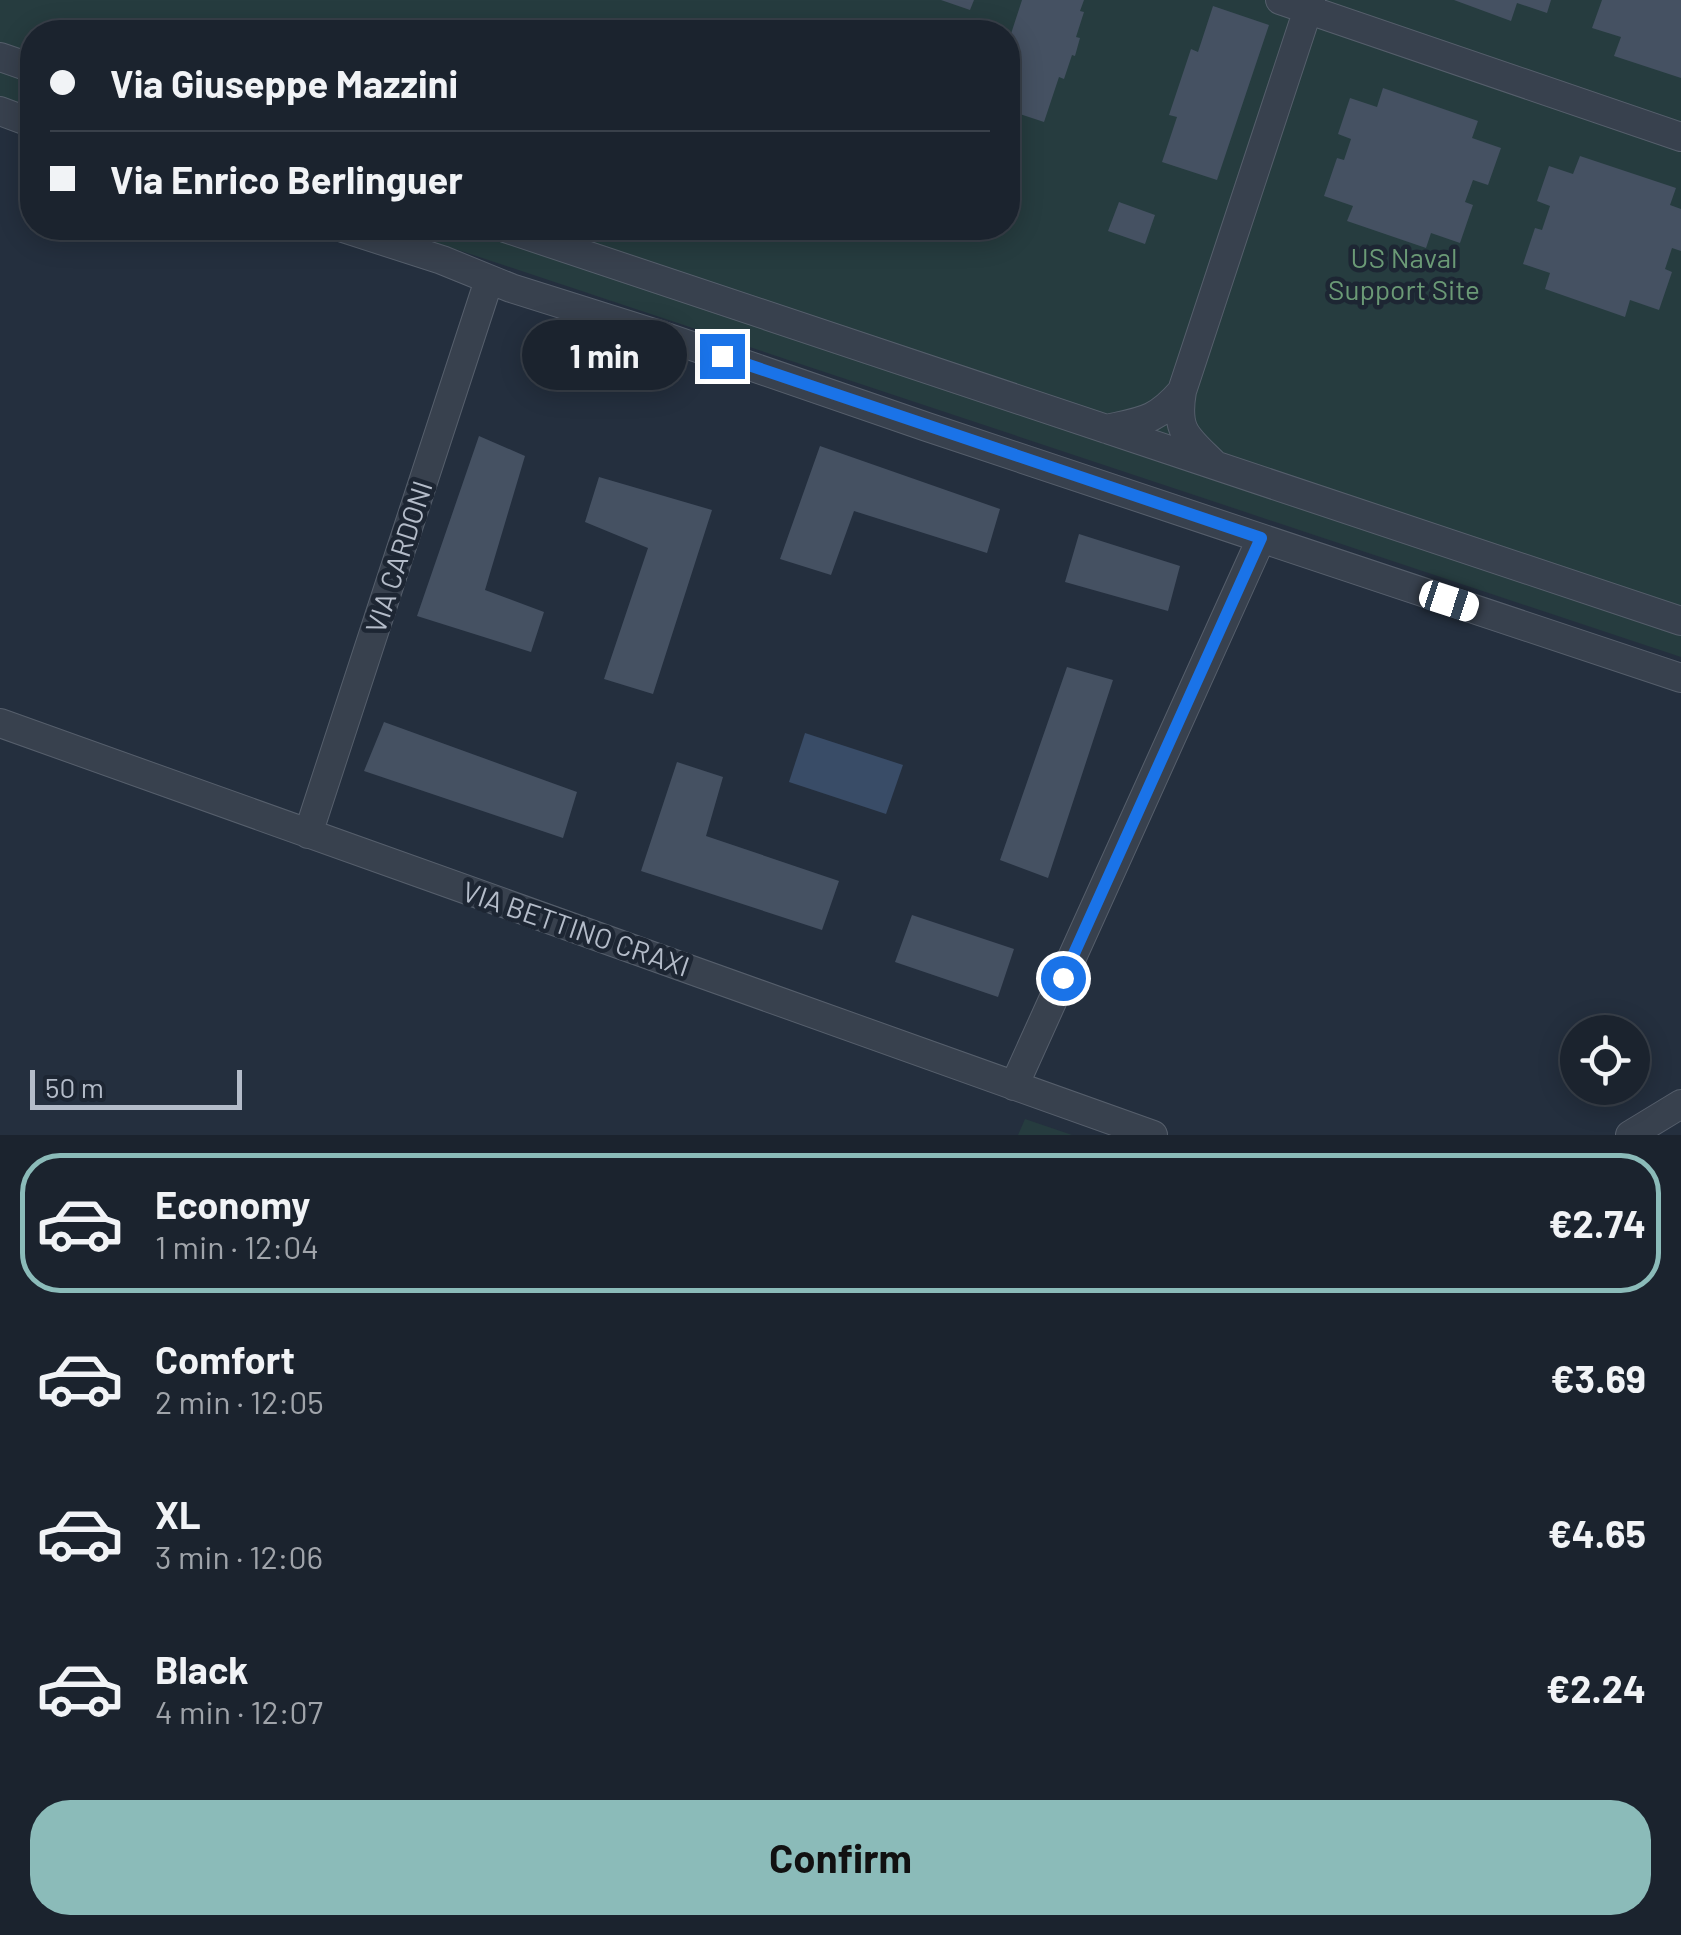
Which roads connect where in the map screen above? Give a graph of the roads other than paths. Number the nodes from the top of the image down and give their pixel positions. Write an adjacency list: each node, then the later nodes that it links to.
1 (1280, 0): 2 (street)
2 (1310, 5): 3 (street); 7 (street)
3 (1681, 137)
4 (380, 240): 6 (street)
5 (541, 240): 8 (street)
6 (490, 280): 10 (street); 14 (street, VIA CARDONI)
7 (1182, 391): 8 (street); 9 (street)
8 (1103, 430): 9 (street)
9 (1218, 468): 11 (street)
10 (1261, 538): 12 (street); 15 (street)
11 (1681, 622)
12 (1681, 678)
13 (0, 724): 14 (street, VIA BETTINO CRAXI)
14 (308, 834): 15 (street, VIA BETTINO CRAXI)
15 (1014, 1086): 17 (street, VIA BETTINO CRAXI)
16 (1681, 1104): 18 (street)
17 (1152, 1135)
18 (1630, 1135)

